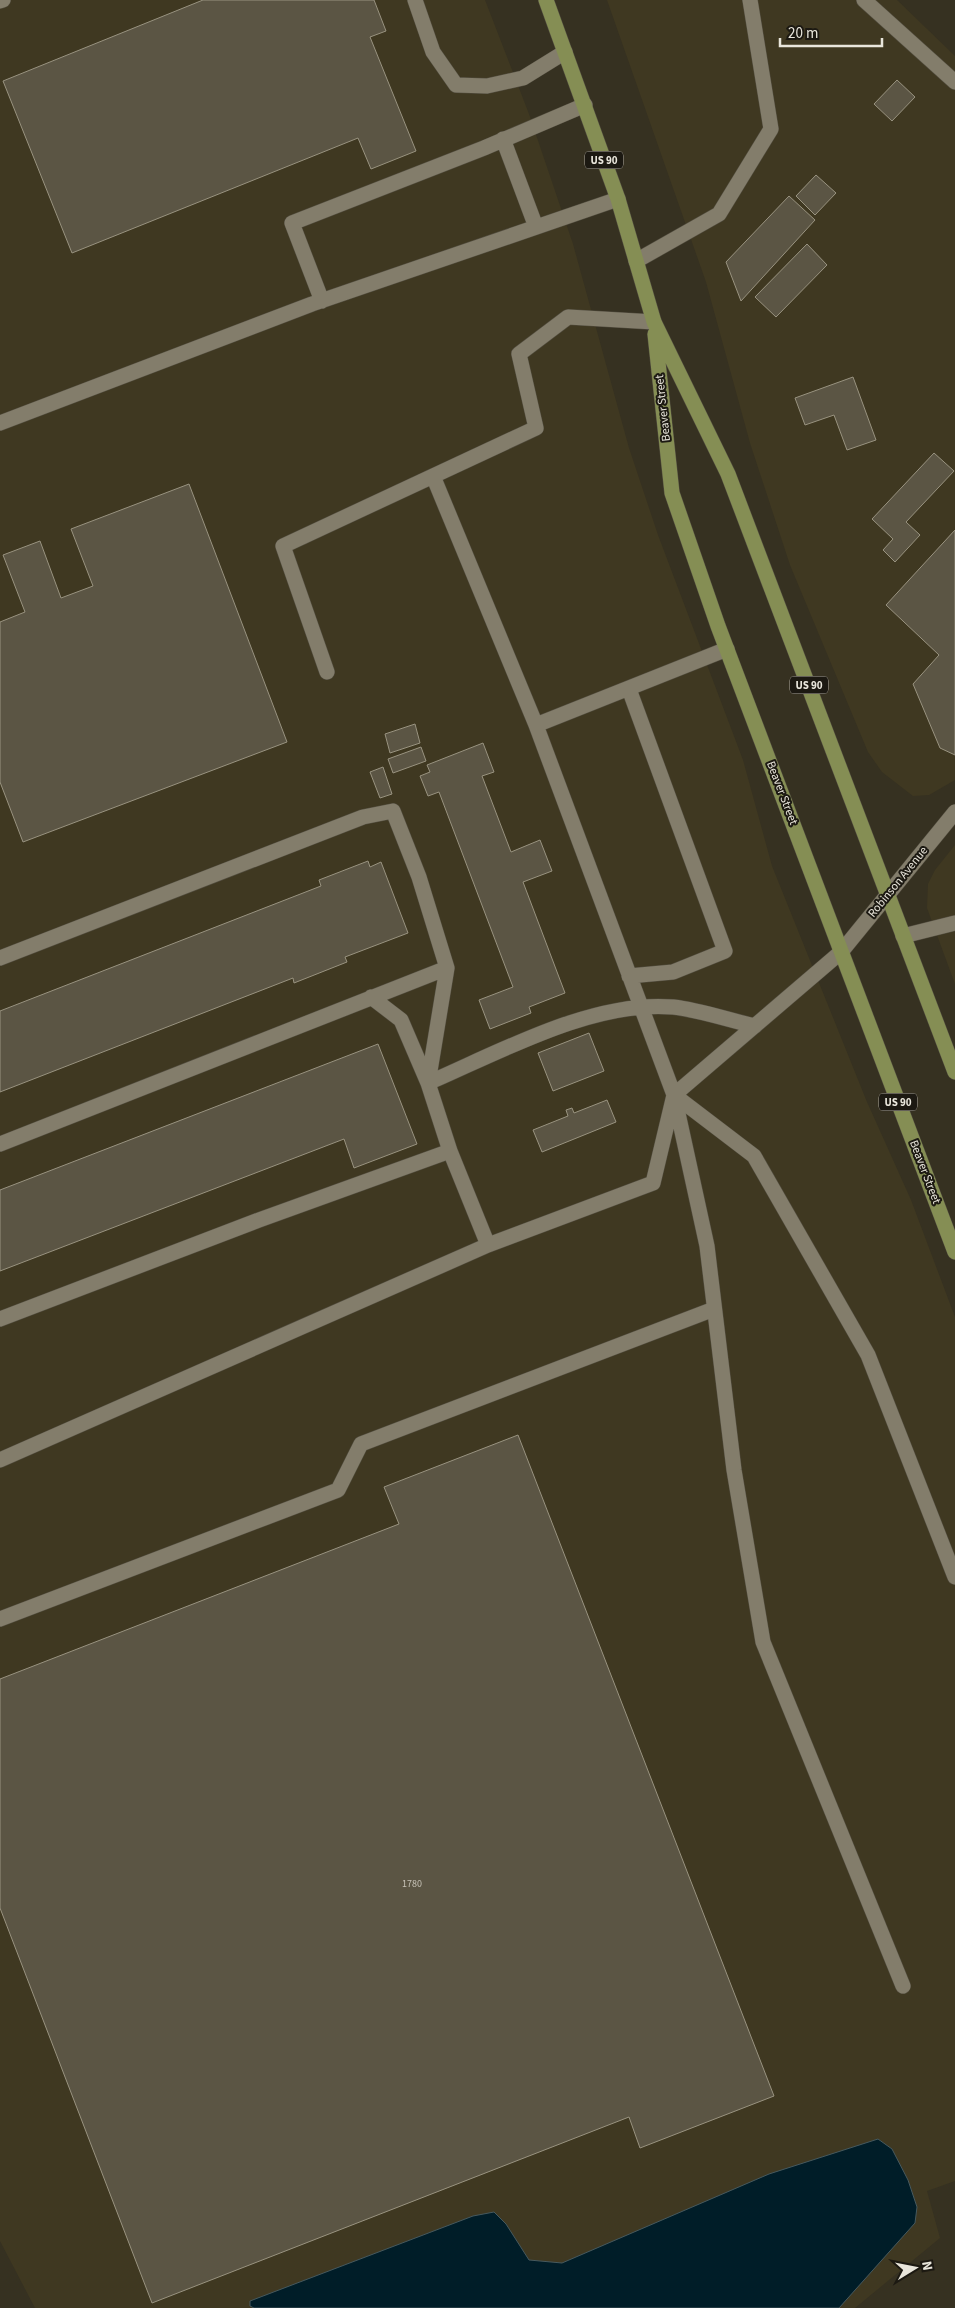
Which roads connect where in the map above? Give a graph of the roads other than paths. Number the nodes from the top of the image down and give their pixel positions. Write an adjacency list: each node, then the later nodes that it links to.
1 (415, 0): 5 (street)
2 (546, 0): 5 (main road, Beaver Street / US 90)
3 (750, 0): 11 (street)
4 (864, 0): 6 (street)
5 (565, 52): 7 (main road, Beaver Street / US 90)
6 (955, 82)
7 (585, 105): 8 (street); 9 (main road, Beaver Street / US 90)
8 (503, 140): 10 (street); 12 (street)
9 (618, 199): 10 (street); 11 (main road, Beaver Street / US 90)
10 (536, 227): 12 (street)
11 (636, 261): 13 (main road, Beaver Street / US 90)
12 (322, 301): 14 (street)
13 (654, 322): 15 (street); 16 (main road, Beaver Street / US 90); 21 (main road, Beaver Street / US 90)
14 (0, 423)
15 (433, 476): 17 (street); 19 (street)
16 (727, 649): 18 (street); 24 (main road, Beaver Street / US 90)
17 (327, 672)
18 (629, 689): 19 (street); 27 (street)
19 (536, 726): 27 (street)
20 (953, 820): 21 (street, Robinson Avenue)
21 (888, 897): 23 (main road, Beaver Street / US 90); 24 (street, Robinson Avenue)
22 (955, 923): 23 (street)
23 (903, 936): 31 (main road, Beaver Street / US 90)
24 (841, 952): 30 (street, Robinson Avenue); 37 (main road, Beaver Street / US 90)
25 (0, 958): 26 (street)
26 (447, 968): 28 (street); 32 (street)
27 (630, 976): 29 (street)
28 (372, 997): 32 (street); 34 (street)
29 (641, 1008): 30 (street); 32 (street); 33 (street)
30 (755, 1026): 33 (street, Robinson Avenue)
31 (955, 1072)
32 (428, 1084): 35 (street)
33 (674, 1095): 36 (street); 38 (street); 41 (street)
34 (0, 1144)
35 (450, 1151): 36 (street); 39 (street)
36 (488, 1245): 40 (street)
37 (955, 1252)
38 (714, 1309): 42 (street); 43 (street)
39 (0, 1319)
40 (0, 1460)
41 (955, 1577)
42 (0, 1619)
43 (903, 1986)

